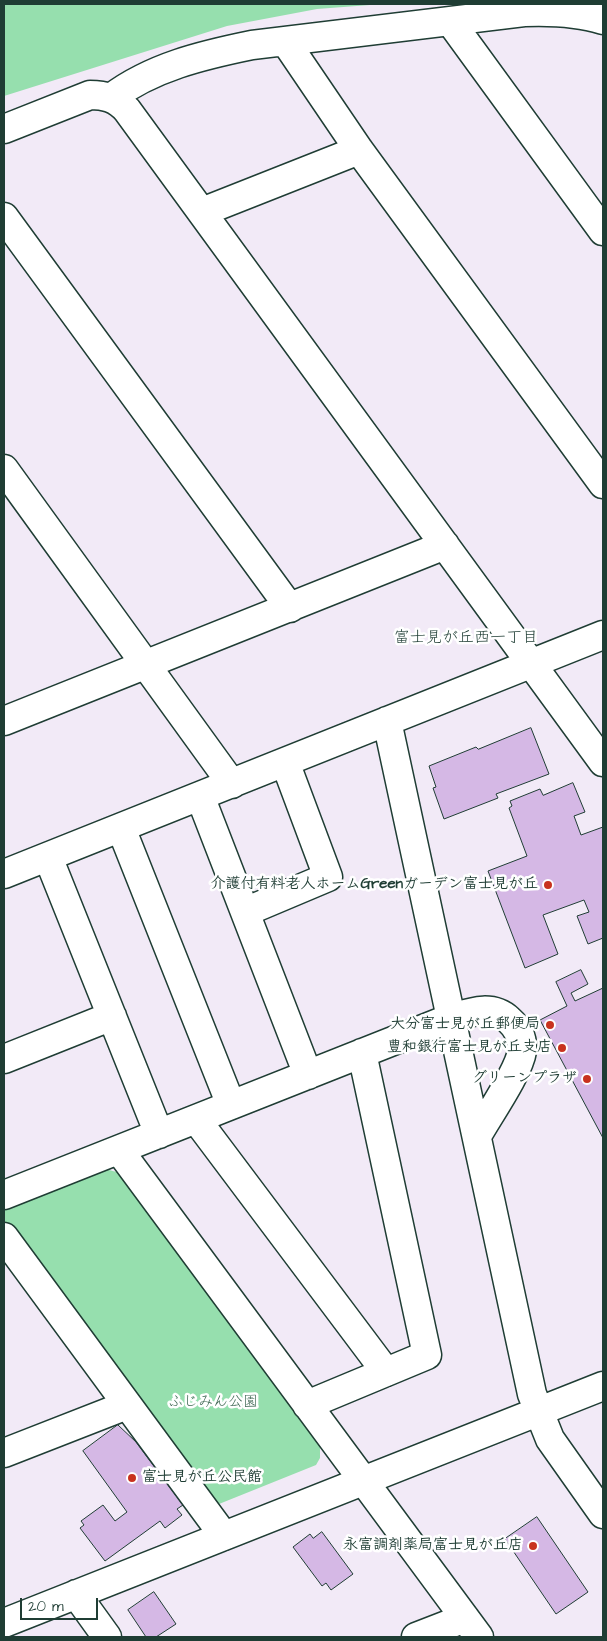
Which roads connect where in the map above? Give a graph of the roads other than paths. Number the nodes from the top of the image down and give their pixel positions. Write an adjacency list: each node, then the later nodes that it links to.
1 (559, 8): 2 (street); 3 (street)
2 (603, 20)
3 (450, 21): 4 (street); 10 (street)
4 (285, 41): 5 (street); 7 (street)
5 (111, 98): 6 (street); 8 (street)
6 (4, 130)
7 (359, 150): 8 (street); 12 (street)
8 (202, 212): 13 (street)
9 (4, 217): 14 (street)
10 (603, 231)
11 (4, 469): 17 (street)
12 (603, 484)
13 (445, 545): 14 (street); 16 (street)
14 (290, 608): 17 (street)
15 (603, 635): 16 (street)
16 (532, 664): 19 (street); 21 (street)
17 (146, 665): 18 (street); 22 (street)
18 (4, 721)
19 (387, 721): 20 (street); 29 (street)
20 (285, 762): 22 (street); 27 (street)
21 (603, 762)
22 (232, 784): 23 (street)
23 (200, 796): 24 (street); 27 (street)
24 (121, 828): 25 (street); 33 (street)
25 (48, 857): 26 (street); 28 (street)
26 (4, 874)
27 (244, 912): 32 (street)
28 (112, 1016): 31 (street); 35 (street)
29 (451, 1018): 30 (street); 36 (street); 36 (street)
30 (362, 1053): 32 (street); 40 (street)
31 (4, 1059)
32 (308, 1075): 33 (street)
33 (231, 1105): 34 (street)
34 (196, 1119): 35 (street); 40 (street)
35 (159, 1134): 37 (street)
36 (476, 1136): 44 (street)
37 (119, 1150): 38 (street); 43 (street)
38 (4, 1195)
39 (4, 1237): 42 (street)
40 (386, 1372): 43 (street)
41 (603, 1386): 44 (street)
42 (127, 1405): 45 (street); 48 (street)
43 (307, 1405): 46 (street)
44 (538, 1411): 46 (street); 47 (street)
45 (4, 1454)
46 (364, 1480): 48 (street); 51 (street)
47 (603, 1514)
48 (224, 1536): 49 (street)
49 (76, 1594): 50 (street); 52 (street)
50 (4, 1623)
51 (472, 1628): 53 (street)
52 (107, 1637)
53 (416, 1637)

